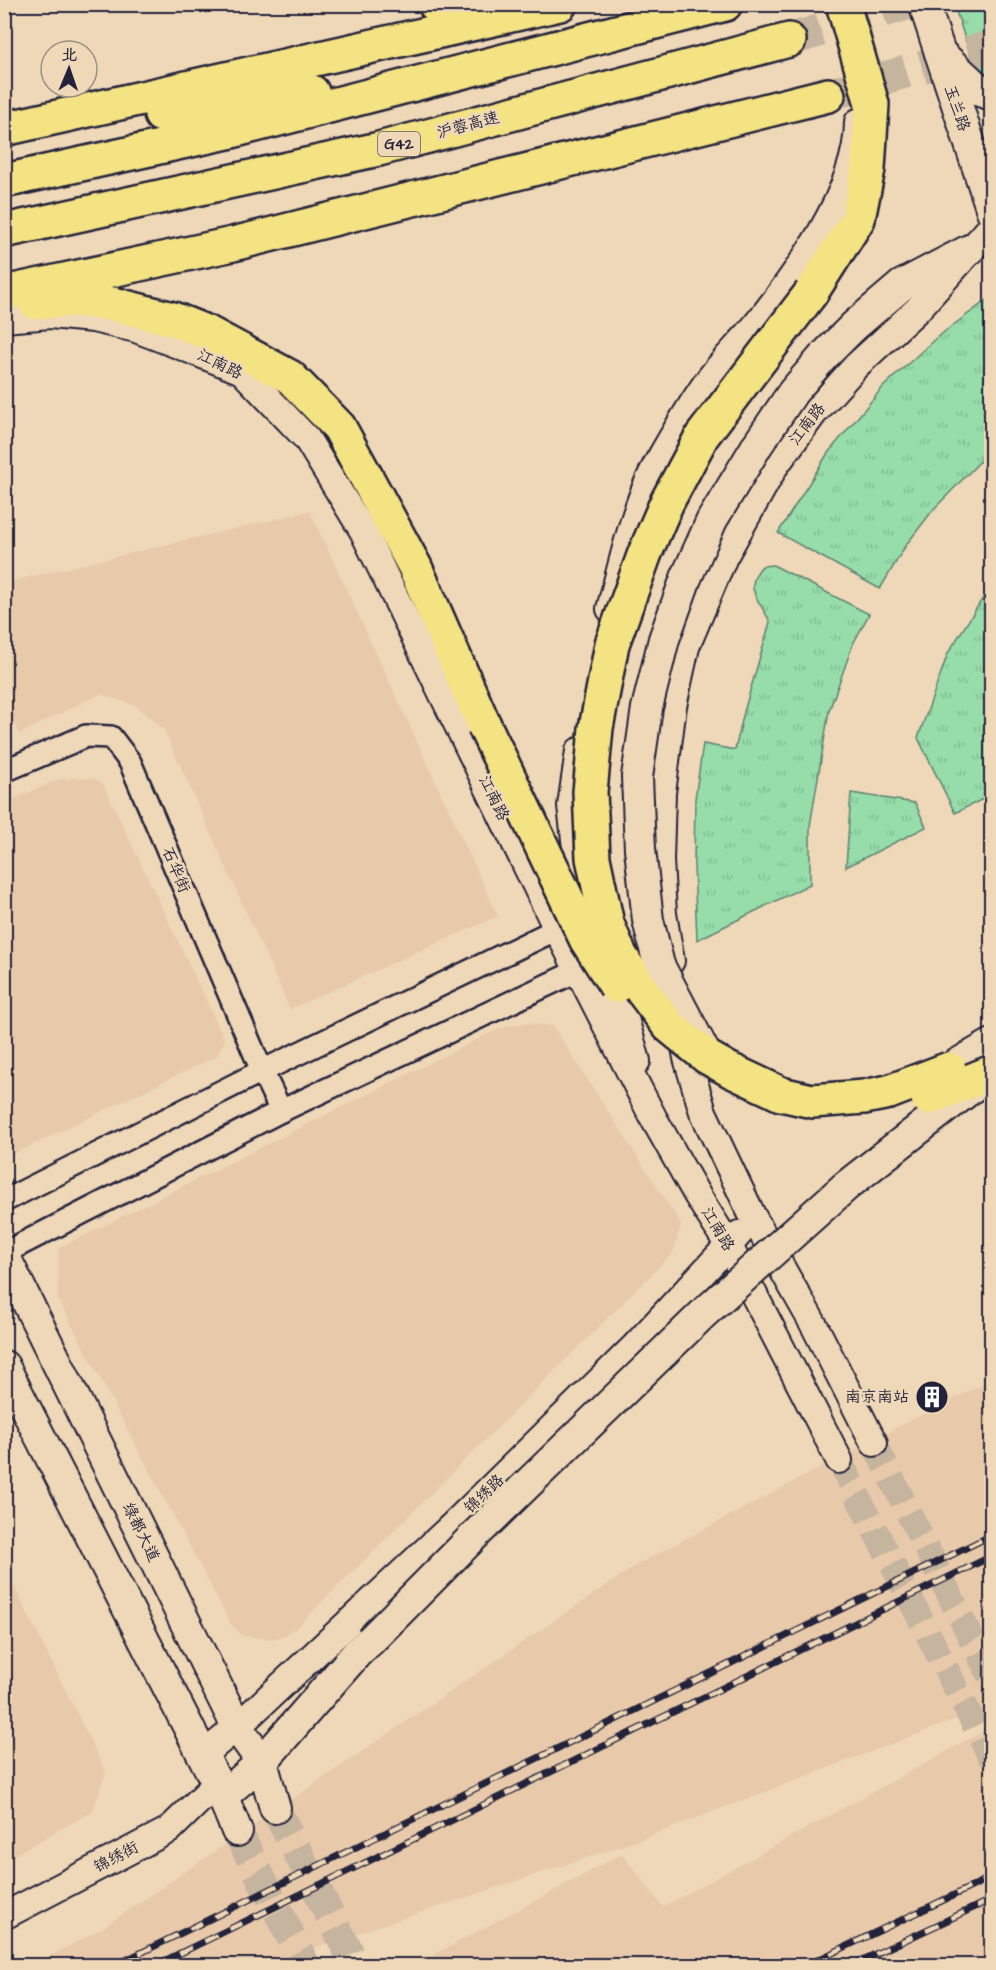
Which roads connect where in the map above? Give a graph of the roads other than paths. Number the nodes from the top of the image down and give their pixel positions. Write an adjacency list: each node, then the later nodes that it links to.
1 (435, 4): 2 (highway)
2 (450, 4)
3 (560, 4): 13 (highway)
4 (725, 4): 10 (highway)
5 (843, 4): 8 (highway)
6 (924, 4): 9 (main road, 玉兰路)
7 (789, 40): 18 (highway, 沪蓉高速 / G42)
8 (854, 41): 27 (highway, bridge); 34 (street)
9 (938, 51): 12 (main road); 16 (main road, 玉兰路)
10 (454, 73): 14 (highway); 15 (highway)
11 (828, 95): 20 (highway)
12 (992, 95)
13 (4, 129)
14 (4, 143)
15 (4, 181)
16 (992, 211)
17 (992, 226): 19 (street, 江南路)
18 (4, 231)
19 (969, 250): 27 (main road, bridge); 36 (street, 江南路)
20 (4, 293)
21 (4, 310): 33 (highway, bridge)
22 (4, 319): 24 (street, 江南路)
23 (4, 771): 29 (street, 石华街)
24 (557, 928): 25 (street, 江南路); 29 (street)
25 (579, 970): 32 (street); 34 (street, 江南路)
26 (992, 1044): 28 (main road)
27 (718, 1063): 28 (highway, bridge); 33 (highway, bridge)
28 (949, 1069): 31 (highway, bridge)
29 (261, 1071): 32 (street, 石华街); 35 (street)
30 (992, 1072): 31 (highway, bridge); 44 (main road, bridge)
31 (902, 1105): 33 (highway)
32 (281, 1111): 38 (street)
33 (804, 1115)
34 (654, 1119): 37 (street, 江南路)
35 (4, 1201)
36 (753, 1217): 37 (street, 锦绣路); 40 (street, 江南路)
37 (729, 1246): 41 (street, 江南路); 42 (street, 锦绣路)
38 (4, 1254): 42 (main road, 绿都大道)
39 (4, 1366): 43 (main road)
40 (874, 1443)
41 (838, 1460)
42 (237, 1727): 43 (street, 锦绣路); 44 (main road, 绿都大道)
43 (202, 1756): 45 (main road)
44 (262, 1762): 45 (main road); 46 (main road, 绿都大道)
45 (220, 1790): 47 (main road); 48 (street, 锦绣街)
46 (275, 1808)
47 (237, 1831)
48 (4, 1916)

